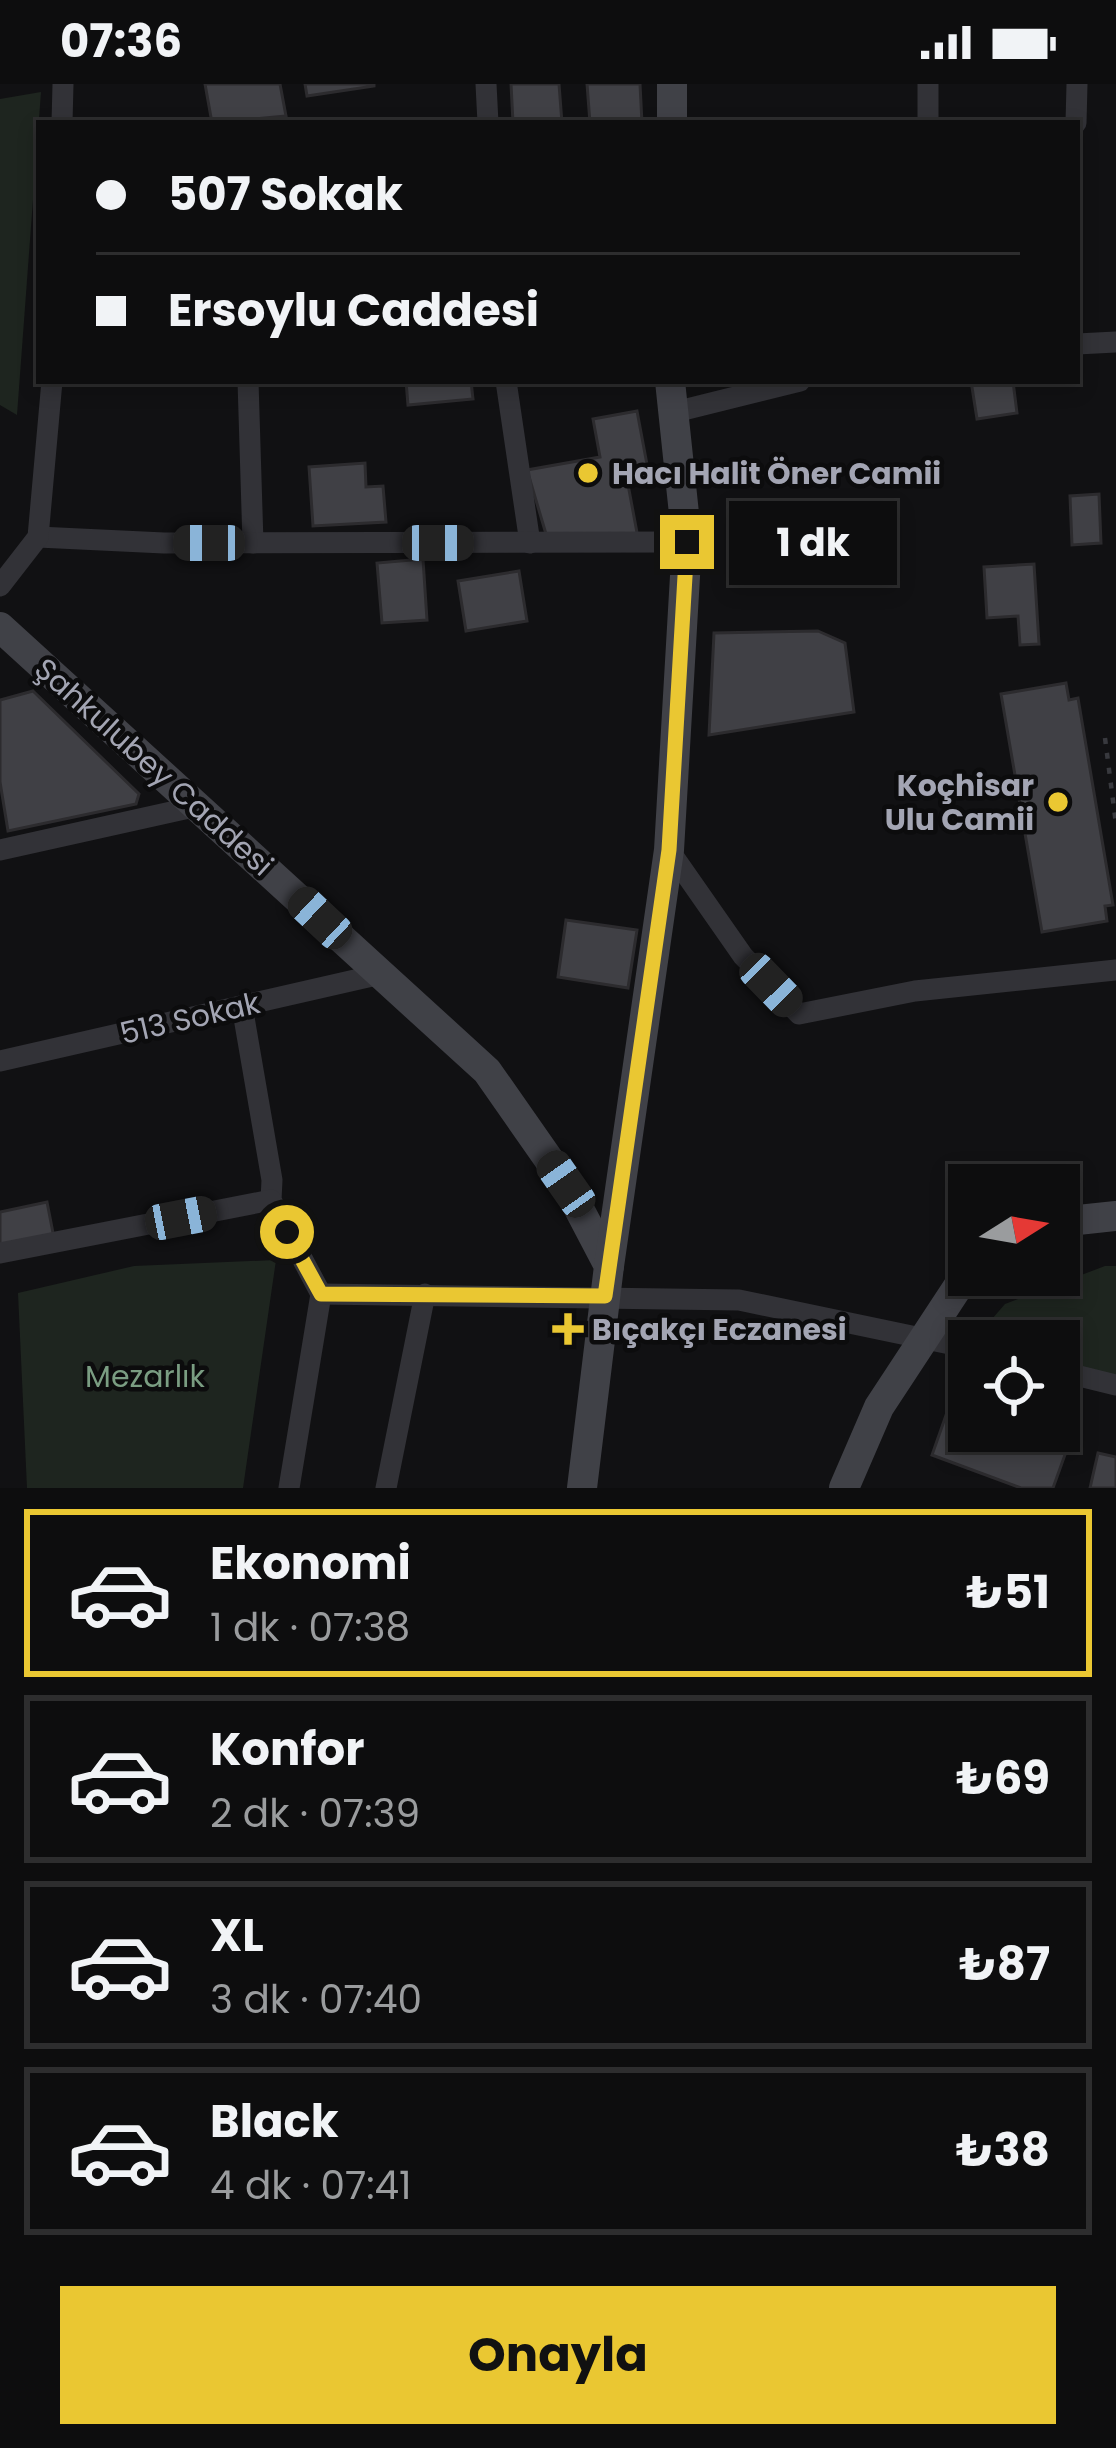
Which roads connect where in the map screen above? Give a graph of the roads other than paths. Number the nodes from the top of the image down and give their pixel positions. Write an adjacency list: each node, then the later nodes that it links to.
1 (63, 84): 6 (street)
2 (486, 84): 7 (street)
3 (672, 84): 8 (street)
4 (928, 84): 9 (street)
5 (1077, 84): 10 (street)
6 (62, 120)
7 (488, 120)
8 (672, 120)
9 (928, 120)
10 (1076, 120)
11 (1116, 342): 12 (street)
12 (1080, 344)
13 (52, 384): 19 (street)
14 (248, 384): 21 (street)
15 (506, 384): 22 (street)
16 (670, 384): 18 (street)
17 (788, 384): 18 (street)
18 (671, 413): 20 (street)
19 (38, 537): 21 (street); 23 (street)
20 (687, 542): 22 (street); 27 (street)
21 (254, 543): 22 (street)
22 (530, 543)
23 (0, 586)
24 (0, 627): 25 (street, Şahkulubey Caddesi)
25 (198, 806): 26 (street); 29 (street, Şahkulubey Caddesi)
26 (0, 850)
27 (669, 850): 28 (street); 36 (street)
28 (1116, 970)
29 (381, 974): 30 (street, 513 Sokak); 36 (street, Şahkulubey Caddesi)
30 (242, 1006): 31 (street, 513 Sokak); 32 (street)
31 (0, 1061)
32 (271, 1200): 35 (street); 37 (street)
33 (1116, 1216): 34 (street)
34 (1080, 1220)
35 (0, 1253)
36 (607, 1281): 38 (street); 40 (street); 46 (street)
37 (321, 1294): 38 (street); 44 (street)
38 (425, 1294): 45 (street)
39 (951, 1296): 40 (street)
40 (923, 1336): 41 (street); 47 (street)
41 (948, 1343)
42 (1080, 1376): 43 (street)
43 (1116, 1385)
44 (289, 1488)
45 (386, 1488)
46 (582, 1488)
47 (844, 1488)

